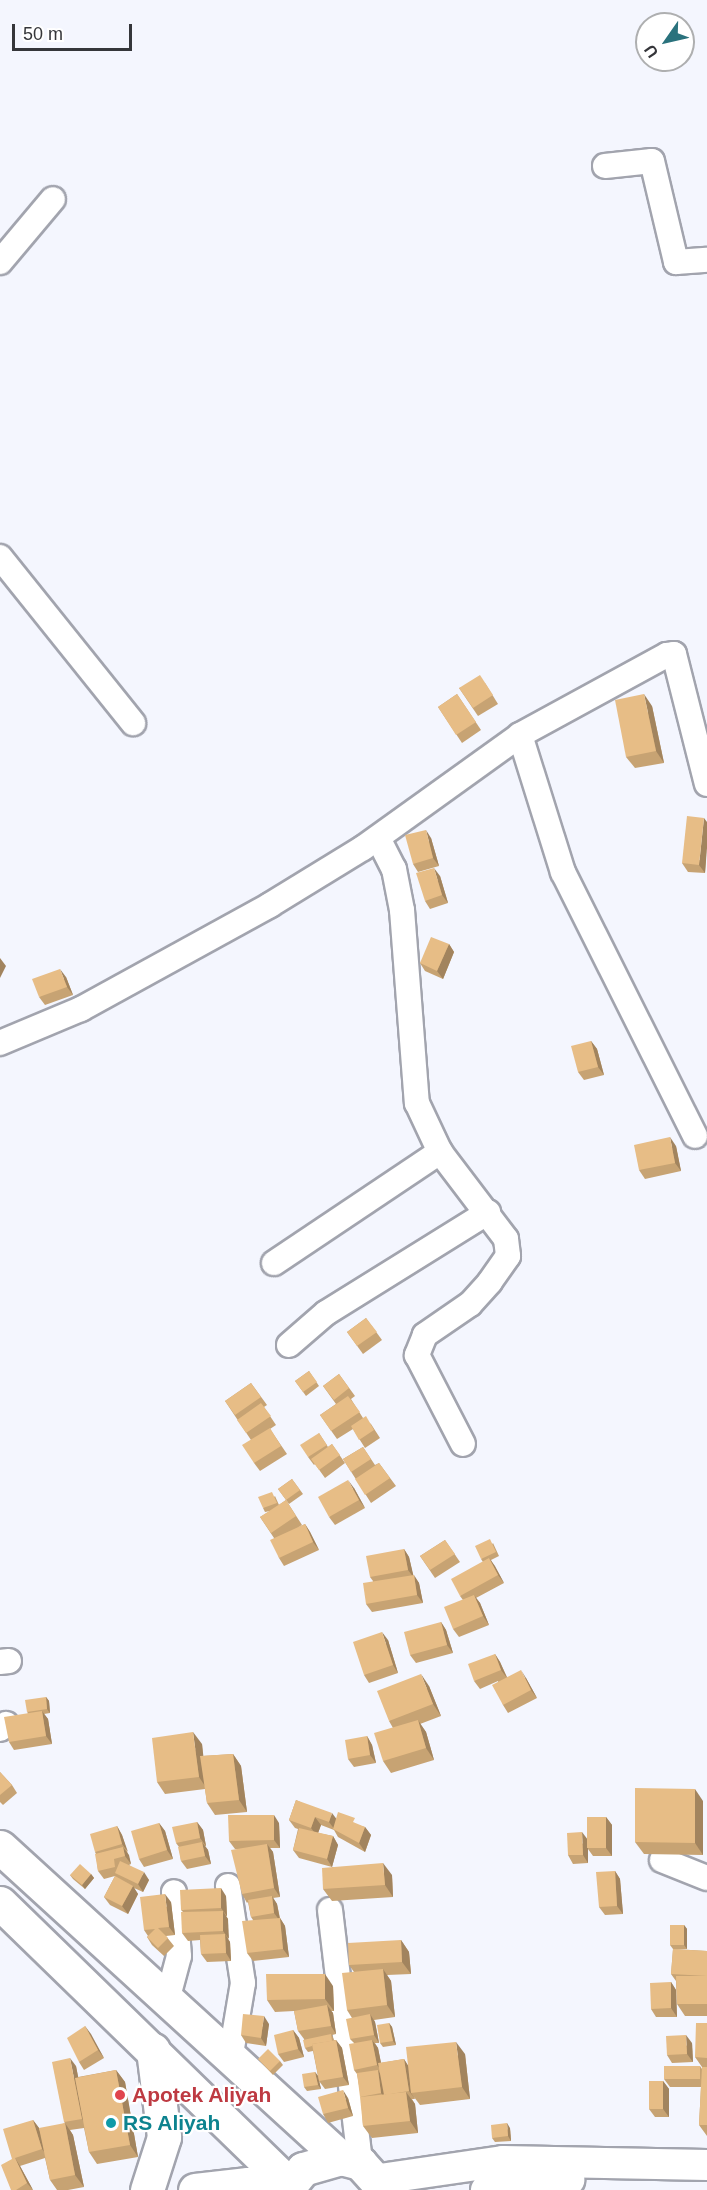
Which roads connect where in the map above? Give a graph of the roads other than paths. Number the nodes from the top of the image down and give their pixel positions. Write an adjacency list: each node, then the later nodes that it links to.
1 (605, 166): 3 (street)
2 (53, 199): 4 (street)
3 (707, 260)
4 (0, 262)
5 (0, 557): 6 (street)
6 (133, 723)
7 (520, 735): 8 (street); 9 (street); 11 (street)
8 (707, 783)
9 (378, 838): 10 (street); 12 (street)
10 (0, 1043)
11 (695, 1136)
12 (440, 1152): 13 (street); 14 (street)
13 (488, 1212): 15 (street); 16 (street)
14 (274, 1263)
15 (289, 1345)
16 (463, 1444)
17 (0, 1847): 24 (highway)
18 (662, 1860): 19 (street)
19 (707, 1878)
20 (228, 1886): 26 (street)
21 (174, 1892): 24 (street)
22 (0, 1903): 25 (highway)
23 (330, 1910): 28 (street)
24 (168, 1996): 26 (highway)
25 (153, 2050): 30 (highway); 31 (highway)
26 (231, 2054): 28 (highway)
27 (707, 2165): 28 (main road)
28 (366, 2173): 30 (highway)
29 (707, 2182): 33 (main road)
30 (287, 2188): 32 (highway)
31 (147, 2190)
32 (195, 2190)
33 (492, 2190)

